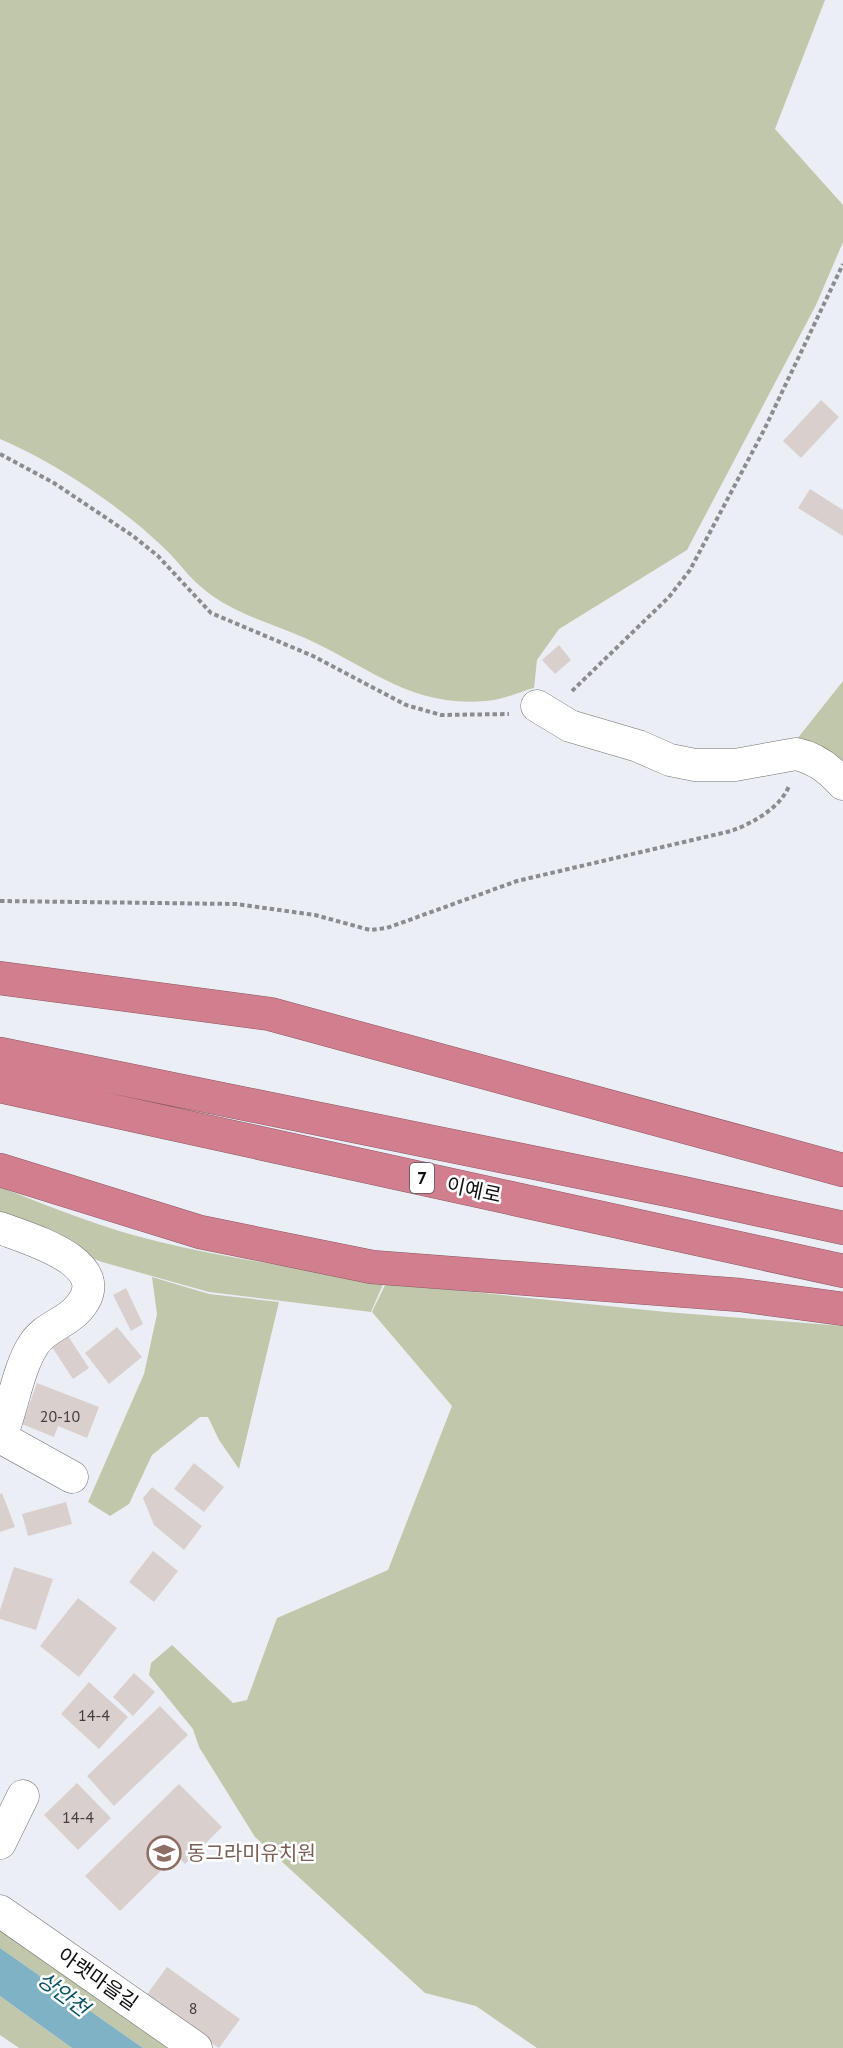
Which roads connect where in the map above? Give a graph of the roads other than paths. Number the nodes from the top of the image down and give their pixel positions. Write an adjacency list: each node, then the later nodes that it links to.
1 (537, 706): 2 (street)
2 (843, 784)
3 (0, 978): 7 (highway)
4 (0, 1054): 9 (highway, 이예로 / 7)
5 (0, 1086): 10 (highway, 이예로 / 7)
6 (0, 1170): 11 (highway)
7 (843, 1170)
8 (0, 1228): 12 (street)
9 (843, 1228)
10 (843, 1271)
11 (843, 1309)
12 (0, 1438): 13 (street)
13 (72, 1477)
14 (23, 1796): 15 (street)
15 (0, 1842)
16 (0, 1911): 17 (street, 아랫마을길)
17 (196, 2048)

